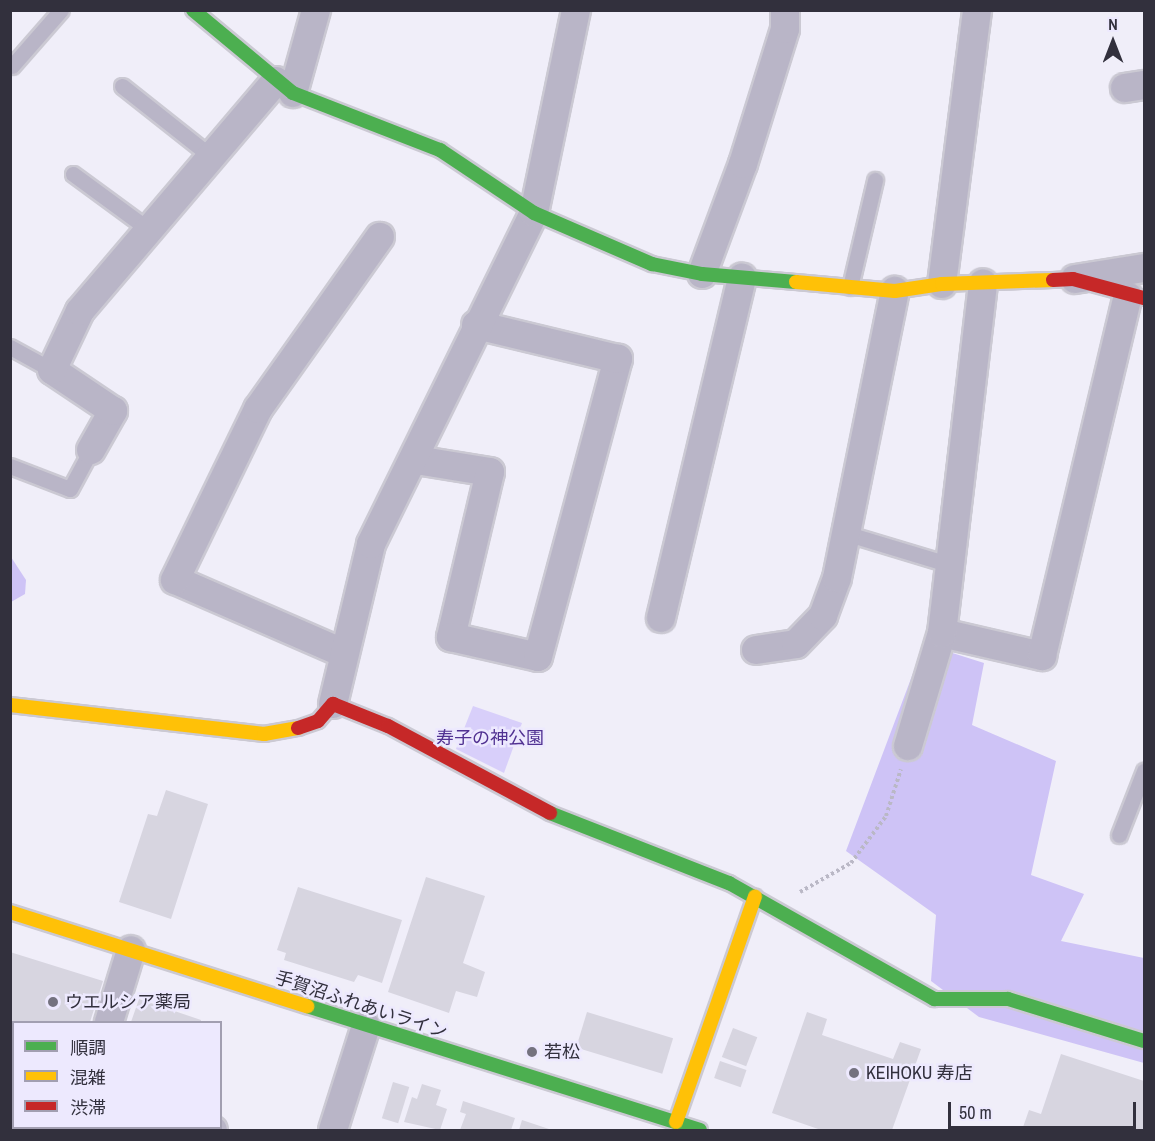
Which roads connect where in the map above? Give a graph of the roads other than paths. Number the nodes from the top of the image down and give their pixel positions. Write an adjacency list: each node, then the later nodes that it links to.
1 (61, 10): 7 (lane)
2 (193, 10): 9 (street)
3 (316, 10): 9 (street)
4 (576, 10): 13 (street)
5 (785, 10): 17 (street)
6 (977, 10): 21 (street)
7 (12, 66)
8 (122, 86): 10 (lane)
9 (285, 87): 10 (street); 13 (street)
10 (209, 155): 14 (street)
11 (72, 174): 14 (lane)
12 (875, 180): 22 (lane)
13 (534, 213): 17 (street); 25 (street)
14 (148, 229): 27 (street)
15 (380, 237): 36 (street)
16 (1144, 268): 19 (street)
17 (702, 274): 18 (street)
18 (742, 278): 22 (street); 33 (street)
19 (1073, 279): 20 (street); 24 (street)
20 (983, 283): 21 (street); 32 (street)
21 (942, 284): 23 (street)
22 (850, 286): 23 (street)
23 (895, 291): 31 (street)
24 (1136, 297): 34 (street)
25 (476, 325): 29 (street); 29 (street)
26 (10, 347): 27 (lane)
27 (52, 370): 28 (street)
28 (91, 450): 30 (lane)
29 (416, 460): 36 (street)
30 (10, 466)
31 (845, 533): 32 (lane); 35 (street)
32 (951, 566): 34 (street)
33 (661, 618)
34 (942, 633): 39 (street)
35 (756, 650)
36 (343, 653): 37 (street)
37 (333, 704): 38 (street); 42 (street)
38 (10, 705)
39 (908, 746)
40 (1144, 771): 41 (lane)
41 (1119, 835)
42 (755, 896): 47 (street); 48 (street)
43 (10, 912): 44 (street, 手賀沼ふれあいライン)
44 (131, 950): 45 (street); 46 (street, 手賀沼ふれあいライン)
45 (110, 1021)
46 (366, 1026): 48 (street, 手賀沼ふれあいライン); 49 (street)
47 (1144, 1041)
48 (676, 1122): 50 (street, 手賀沼ふれあいライン)
49 (333, 1131)
50 (700, 1131)

